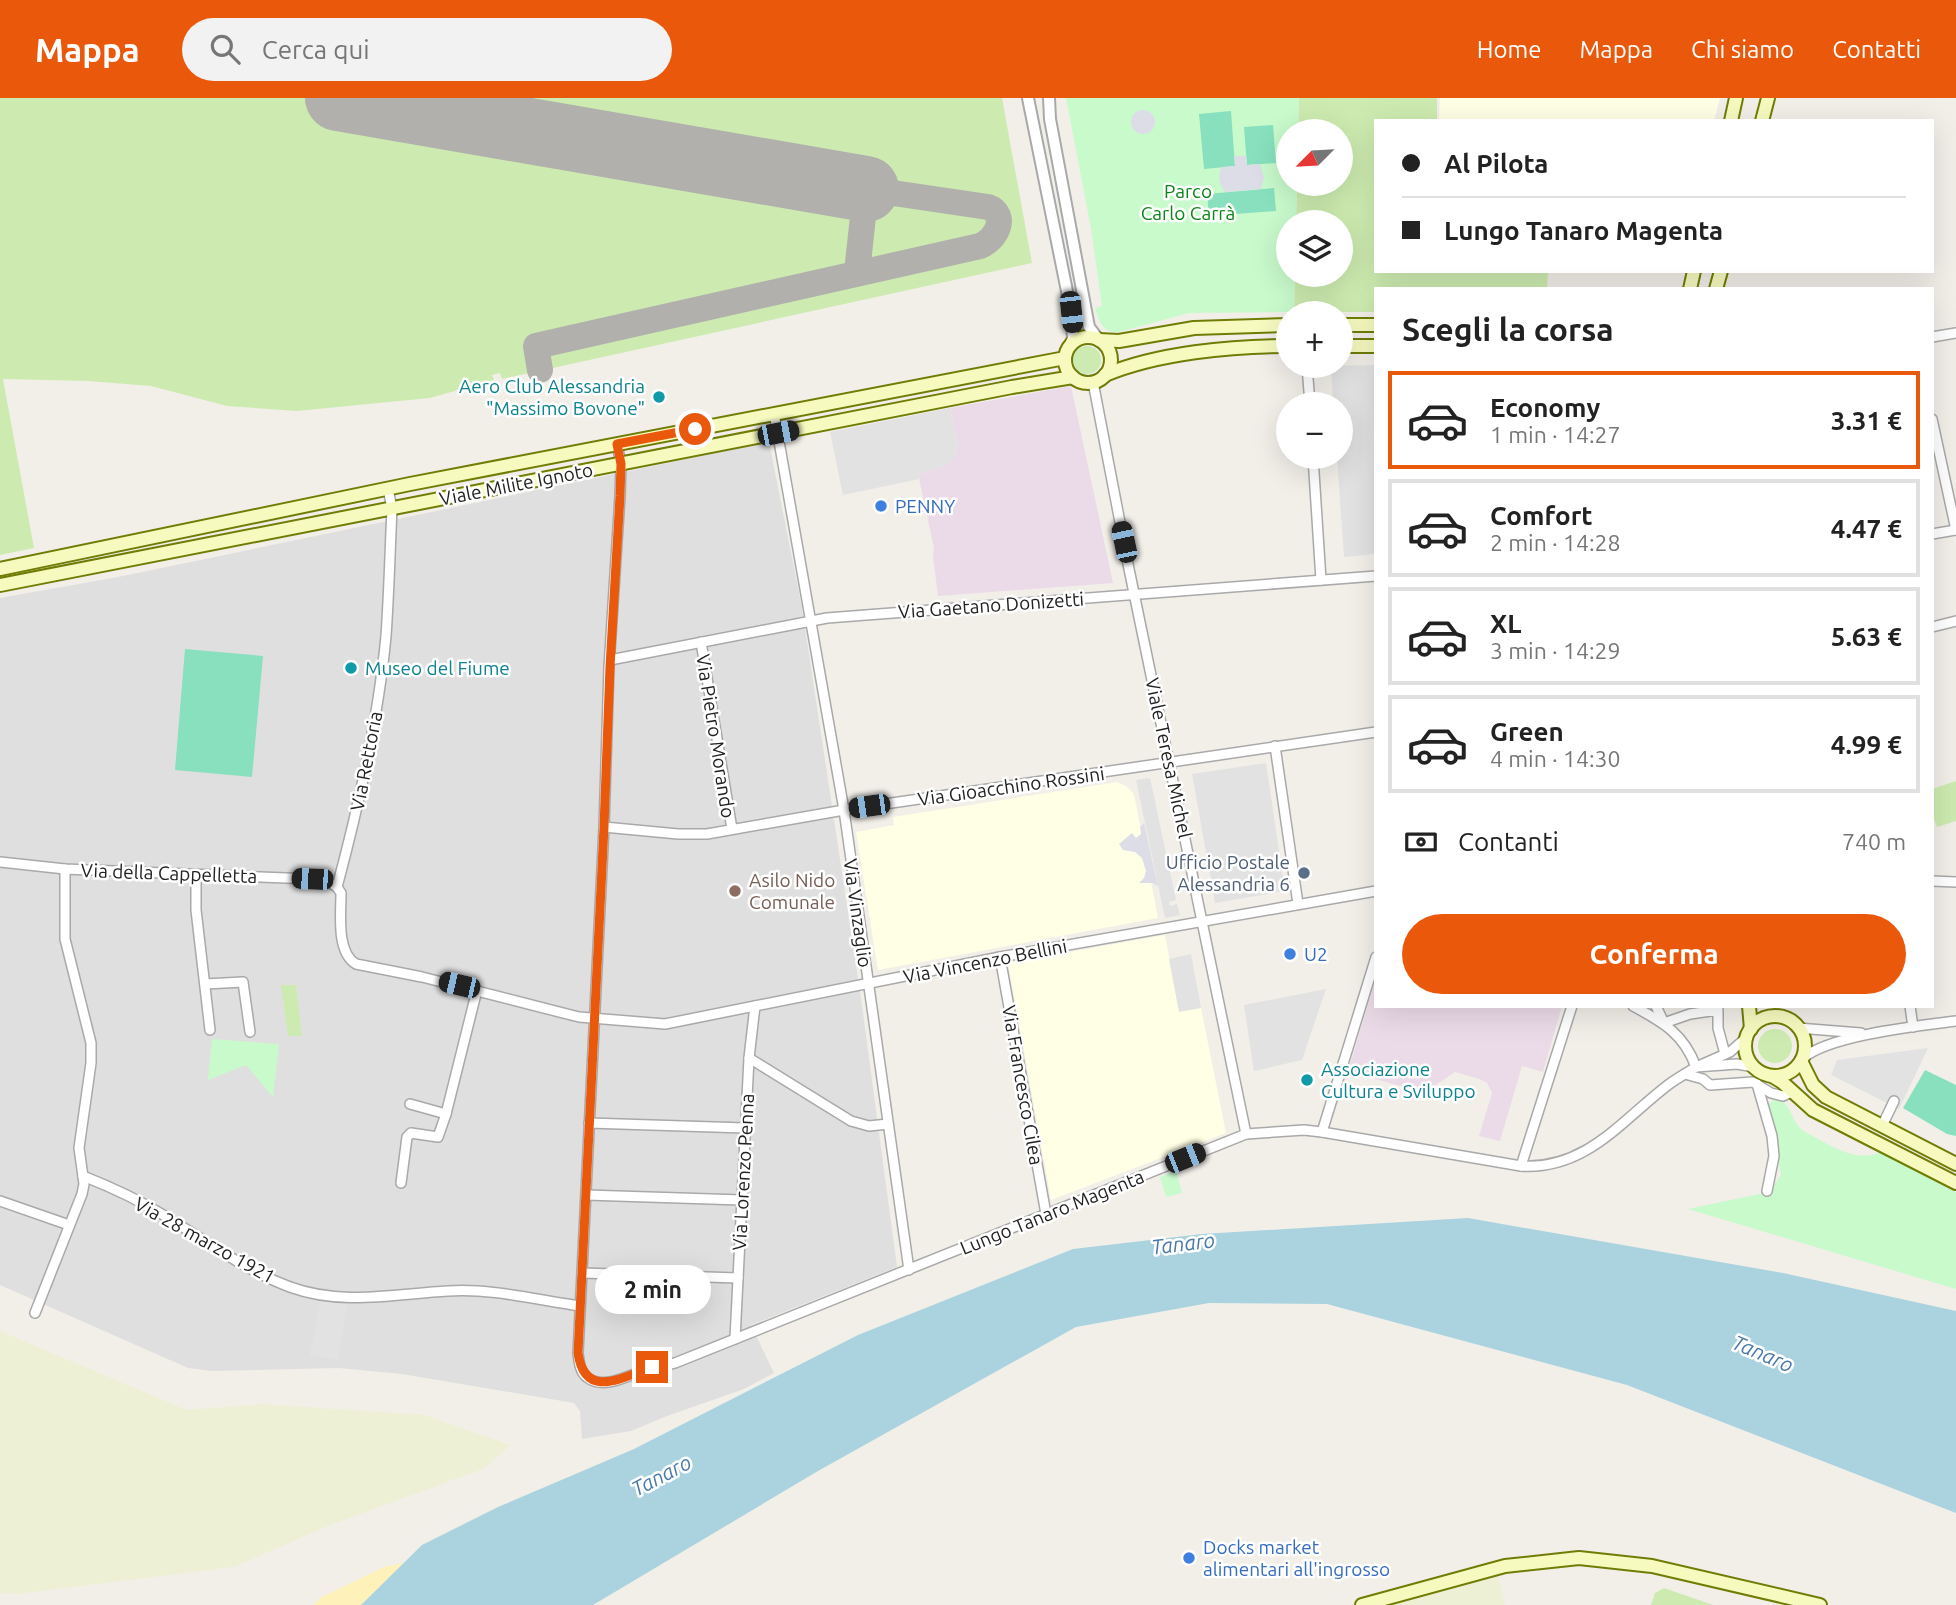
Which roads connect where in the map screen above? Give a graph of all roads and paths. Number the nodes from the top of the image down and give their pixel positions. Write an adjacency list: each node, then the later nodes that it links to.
1 (1028, 98): 13 (street)
2 (1049, 98): 12 (street)
3 (1736, 98): 5 (main road)
4 (1768, 98): 6 (main road)
5 (1731, 119)
6 (1763, 119)
7 (1276, 325): 12 (main road)
8 (1353, 325): 9 (main road)
9 (1374, 326)
10 (1956, 332): 11 (street)
11 (1934, 337)
12 (1099, 340): 13 (main road); 18 (main road)
13 (1070, 345): 17 (main road)
14 (1276, 346): 18 (main road)
15 (1353, 346): 16 (main road)
16 (1374, 346)
17 (1065, 358): 19 (main road); 21 (main road, Viale Milite Ignoto)
18 (1105, 375): 20 (main road)
19 (1073, 377): 20 (main road); 23 (main road, Viale Milite Ignoto)
20 (1093, 382): 35 (street, Viale Teresa Michel)
21 (774, 414): 23 (street, Via Vinzaglio); 24 (main road, Viale Milite Ignoto)
22 (1934, 428): 29 (street)
23 (778, 433): 25 (main road, Viale Milite Ignoto); 36 (street, Via Vinzaglio)
24 (617, 444): 25 (street); 27 (main road, Viale Milite Ignoto)
25 (621, 464): 28 (main road, Viale Milite Ignoto); 40 (street)
26 (1314, 469): 33 (street)
27 (388, 489): 28 (street, Via Rettoria); 31 (main road, Viale Milite Ignoto)
28 (392, 508): 34 (main road, Viale Milite Ignoto); 52 (street, Via Rettoria)
29 (1956, 530): 30 (street)
30 (1934, 534)
31 (0, 569)
32 (1374, 576): 33 (street, Via Gaetano Donizetti)
33 (1321, 580): 35 (street, Via Gaetano Donizetti)
34 (0, 585)
35 (1135, 594): 36 (street, Via Gaetano Donizetti); 43 (street, Viale Teresa Michel)
36 (811, 620): 39 (street, Via Gaetano Donizetti); 44 (street, Via Vinzaglio)
37 (1956, 621): 38 (street)
38 (1934, 626)
39 (701, 642): 40 (street, Via Gaetano Donizetti); 46 (street, Via Pietro Morando)
40 (610, 660): 45 (street)
41 (1374, 732): 42 (street, Via Gioacchino Rossini)
42 (1275, 746): 43 (street, Via Gioacchino Rossini); 54 (street)
43 (1170, 763): 44 (street, Via Gioacchino Rossini); 55 (street, Viale Teresa Michel)
44 (844, 810): 46 (street, Via Gioacchino Rossini); 58 (street, Via Vinzaglio)
45 (604, 827): 46 (street, Via Gioacchino Rossini); 68 (street)
46 (732, 829)
47 (0, 862): 48 (street, Via della Cappelletta)
48 (65, 869): 49 (street, Via della Cappelletta); 97 (street)
49 (196, 874): 52 (street, Via della Cappelletta); 59 (street)
50 (1934, 881): 51 (street)
51 (1956, 882)
52 (337, 887): 60 (street, Via Vincenzo Bellini)
53 (1374, 891): 54 (street, Via Vincenzo Bellini)
54 (1298, 904): 55 (street, Via Vincenzo Bellini)
55 (1202, 921): 56 (street, Via Vincenzo Bellini); 94 (street, Viale Teresa Michel)
56 (1000, 957): 58 (street, Via Vincenzo Bellini); 104 (street, Via Francesco Cilea)
57 (1374, 963): 93 (street)
58 (869, 983): 61 (street, Via Vincenzo Bellini); 90 (street, Via Vinzaglio)
59 (205, 984): 73 (street); 74 (street)
60 (477, 990): 68 (street, Via Vincenzo Bellini); 88 (street)
61 (755, 1006): 68 (street, Via Vincenzo Bellini); 78 (street, Via Lorenzo Penna)
62 (1571, 1008): 96 (street)
63 (1637, 1008): 70 (street)
64 (1657, 1008): 70 (street)
65 (1749, 1008): 75 (main road)
66 (1910, 1008): 71 (street)
67 (1781, 1012): 72 (main road); 75 (main road)
68 (594, 1018): 89 (street)
69 (1956, 1021): 71 (street)
70 (1664, 1023): 77 (street); 80 (street)
71 (1913, 1027): 76 (street)
72 (1798, 1028): 76 (street); 79 (main road)
73 (210, 1030)
74 (250, 1032)
75 (1749, 1033): 77 (street, Lungo Tanaro Magenta); 81 (main road)
76 (1870, 1034): 79 (street)
77 (1725, 1054): 80 (street, Lungo Tanaro Magenta)
78 (749, 1058): 90 (street); 92 (street, Via Lorenzo Penna)
79 (1802, 1059): 83 (main road); 91 (main road)
80 (1696, 1067): 81 (street, Lungo Tanaro Magenta); 82 (street, Lungo Tanaro Magenta)
81 (1754, 1067): 83 (main road)
82 (1685, 1074): 84 (street); 96 (street, Lungo Tanaro Magenta)
83 (1772, 1076): 85 (main road)
84 (1757, 1084): 85 (street); 100 (street)
85 (1792, 1092): 99 (main road)
86 (1894, 1101): 91 (street)
87 (410, 1104): 88 (street)
88 (446, 1114): 98 (street)
89 (589, 1123): 92 (street); 101 (street)
90 (888, 1124): 106 (street, Via Vinzaglio)
91 (1882, 1126): 95 (main road)
92 (746, 1128): 102 (street, Via Lorenzo Penna)
93 (1322, 1132): 94 (street, Lungo Tanaro Magenta); 96 (street, Lungo Tanaro Magenta)
94 (1246, 1134): 104 (street, Lungo Tanaro Magenta)
95 (1956, 1164)
96 (1521, 1166)
97 (83, 1176): 105 (street); 109 (street, Via 28 marzo 1921)
98 (401, 1184)
99 (1956, 1184)
100 (1768, 1191)
101 (586, 1195): 102 (street); 107 (street)
102 (742, 1200): 108 (street, Via Lorenzo Penna)
103 (0, 1201): 105 (street)
104 (1046, 1214): 106 (street, Lungo Tanaro Magenta)
105 (69, 1225): 110 (street)
106 (908, 1270): 111 (street, Lungo Tanaro Magenta)
107 (582, 1273): 108 (street); 109 (street)
108 (738, 1278): 111 (street, Via Lorenzo Penna)
109 (580, 1307): 111 (street, Lungo Tanaro Magenta)
110 (35, 1313)
111 (735, 1339)
112 (1362, 1605): 113 (main road)
113 (1820, 1605)

